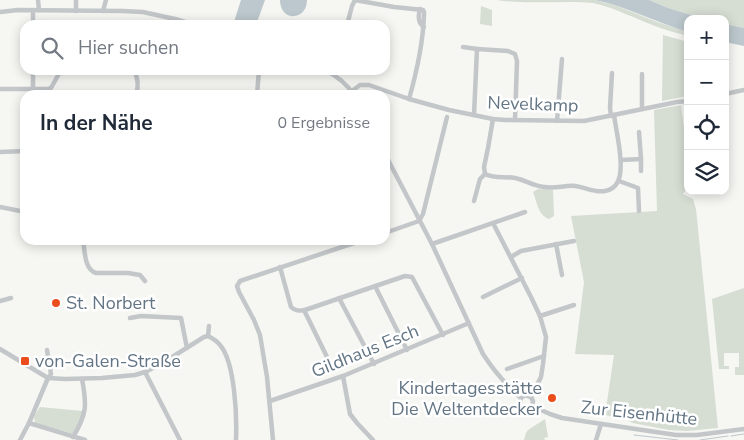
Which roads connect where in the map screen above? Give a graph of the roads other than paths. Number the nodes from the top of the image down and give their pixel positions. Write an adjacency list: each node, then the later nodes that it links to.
1 (38, 0): 5 (street)
2 (76, 0): 6 (street)
3 (106, 0): 7 (street)
4 (33, 10): 5 (street); 8 (street); 9 (street)
5 (39, 10): 6 (street)
6 (76, 11): 7 (street)
7 (103, 11): 10 (street)
8 (0, 12)
9 (33, 20)
10 (176, 20)
11 (348, 20): 33 (street)
12 (463, 47): 13 (street)
13 (477, 49): 36 (street); 40 (street)
14 (562, 59): 41 (street)
15 (612, 73): 37 (street)
16 (642, 74): 35 (street)
17 (32, 75): 22 (street)
18 (58, 75): 24 (street)
19 (136, 75): 25 (street)
20 (259, 75): 26 (street)
21 (335, 75): 27 (street)
22 (30, 88): 23 (street); 24 (street)
23 (0, 89)
24 (48, 89)
25 (138, 90)
26 (257, 90)
27 (350, 90)
28 (356, 90): 29 (street, Nevelkamp)
29 (383, 90)
30 (744, 90): 32 (street)
31 (390, 92): 33 (street, Nevelkamp)
32 (729, 93)
33 (409, 99): 36 (street, Nevelkamp)
34 (684, 101): 35 (street, Nevelkamp)
35 (642, 108): 37 (street, Nevelkamp)
36 (474, 115): 39 (street, Nevelkamp)
37 (612, 115): 41 (street, Nevelkamp); 46 (street)
38 (447, 117): 56 (street)
39 (493, 119): 40 (street, Nevelkamp); 49 (street)
40 (515, 120): 41 (street, Nevelkamp)
41 (557, 121)
42 (639, 132): 45 (street)
43 (20, 150): 44 (street)
44 (0, 152)
45 (641, 159): 46 (street); 48 (street)
46 (621, 160): 50 (street)
47 (390, 164): 56 (street, Zur Eisenhütte)
48 (641, 171)
49 (485, 174): 50 (street); 51 (street)
50 (618, 182): 53 (street)
51 (474, 201)
52 (0, 207): 54 (street)
53 (639, 210)
54 (20, 211)
55 (525, 212): 57 (street)
56 (419, 221): 58 (street); 60 (street, Zur Eisenhütte)
57 (493, 223): 60 (street); 64 (street)
58 (390, 231)
59 (574, 241): 61 (street)
60 (432, 244): 78 (street, Zur Eisenhütte)
61 (556, 244): 64 (street); 66 (street)
62 (84, 245): 68 (street)
63 (348, 245): 65 (street)
64 (511, 257): 67 (street)
65 (280, 267): 75 (street); 96 (street)
66 (562, 275)
67 (522, 278): 70 (street); 76 (street)
68 (145, 281)
69 (375, 286): 72 (street); 80 (street); 85 (street)
70 (483, 297)
71 (12, 298): 73 (street)
72 (339, 298): 75 (street); 88 (street)
73 (0, 301)
74 (574, 305): 76 (street)
75 (304, 310): 87 (street)
76 (540, 316): 86 (street)
77 (130, 318): 82 (street)
78 (469, 323): 80 (street, Gildhaus Esch); 95 (street, Zur Eisenhütte)
79 (209, 326): 81 (street)
80 (443, 335): 85 (street, Gildhaus Esch)
81 (208, 336): 82 (street); 105 (street)
82 (188, 348): 90 (street)
83 (0, 350): 92 (street)
84 (47, 350): 92 (street)
85 (407, 350): 88 (street, Gildhaus Esch)
86 (544, 356): 89 (street); 94 (street)
87 (328, 357)
88 (374, 364): 91 (street, Gildhaus Esch)
89 (506, 370)
90 (145, 372): 93 (street); 104 (street)
91 (343, 376): 96 (street, Gildhaus Esch); 107 (street)
92 (48, 378): 93 (street); 98 (street)
93 (82, 379): 101 (street)
94 (530, 396): 95 (street); 97 (street)
95 (521, 398): 97 (street, Zur Eisenhütte)
96 (270, 401): 106 (street)
97 (532, 406): 99 (street, Zur Eisenhütte)
98 (28, 423): 101 (street); 102 (street)
99 (601, 424): 100 (street, Zur Eisenhütte); 108 (street)
100 (744, 430)
101 (74, 437): 103 (street)
102 (20, 440)
103 (85, 440)
104 (180, 440)
105 (236, 440)
106 (273, 440)
107 (373, 440)
108 (596, 440)

